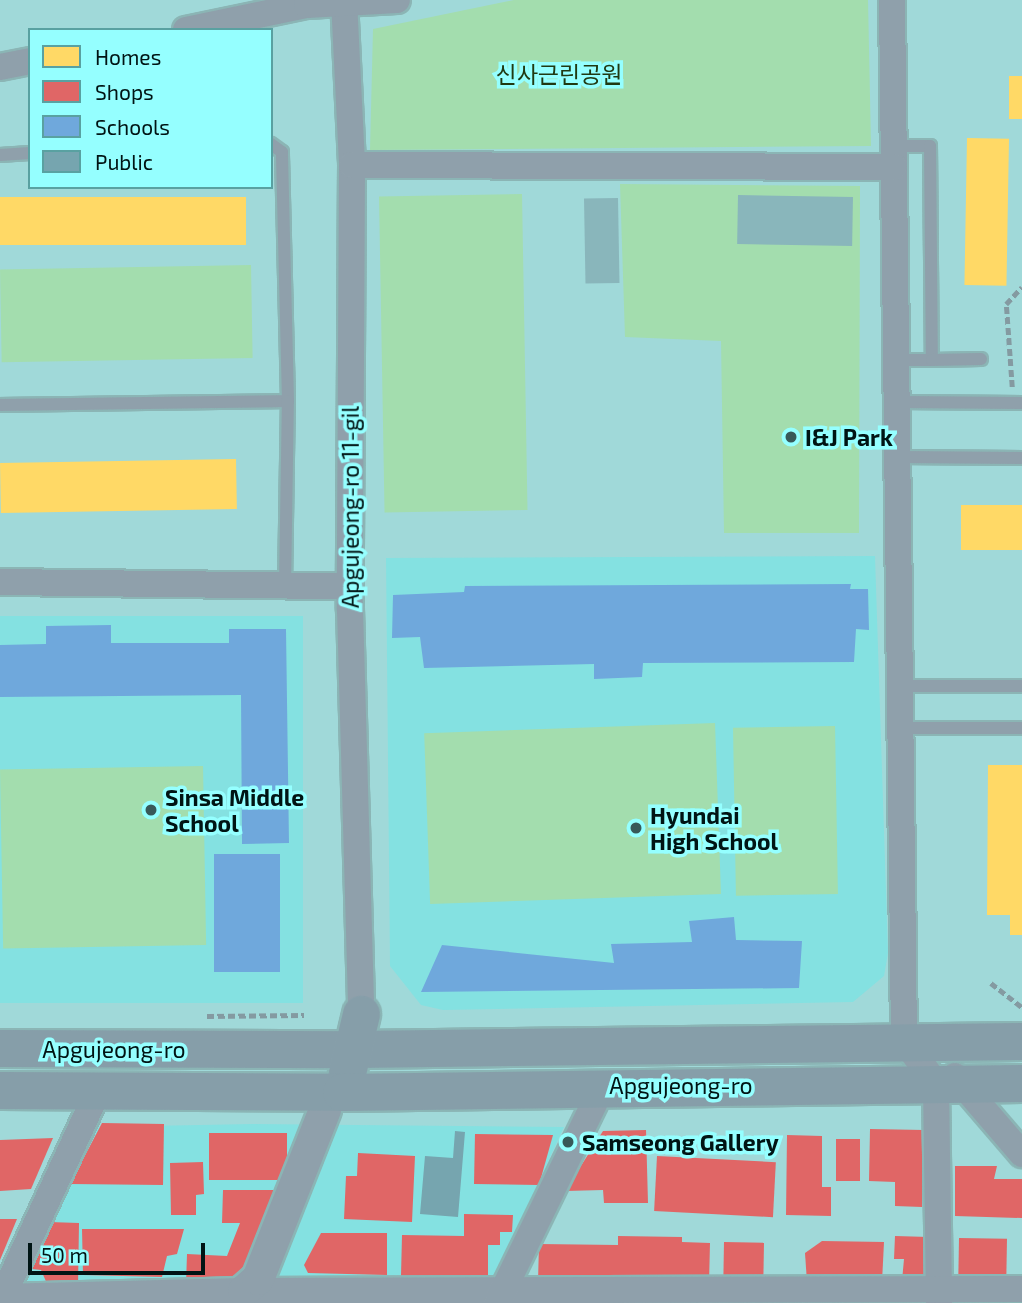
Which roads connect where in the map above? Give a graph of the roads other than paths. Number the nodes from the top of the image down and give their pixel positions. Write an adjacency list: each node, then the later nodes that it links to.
1 (397, 0): 3 (street)
2 (892, 0): 10 (street)
3 (345, 3): 4 (street); 11 (street, Apgujeong-ro 11-gil)
4 (196, 28)
5 (28, 61): 6 (street)
6 (0, 67)
7 (273, 145): 15 (lane)
8 (28, 153): 9 (lane)
9 (0, 155)
10 (894, 156): 11 (street); 13 (street); 14 (lane)
11 (352, 164): 23 (street, Apgujeong-ro 11-gil)
12 (981, 359): 14 (lane)
13 (896, 360): 14 (lane); 16 (street)
14 (932, 360)
15 (288, 401): 18 (lane); 22 (lane)
16 (897, 402): 17 (lane); 19 (street)
17 (1022, 403)
18 (0, 405)
19 (897, 457): 20 (lane); 24 (street)
20 (1022, 458)
21 (0, 582): 22 (street)
22 (285, 586): 23 (street)
23 (350, 586): 28 (street, Apgujeong-ro 11-gil)
24 (900, 686): 25 (lane); 26 (street)
25 (1022, 686)
26 (900, 728): 27 (lane); 29 (street)
27 (1022, 728)
28 (361, 1014): 32 (main road)
29 (904, 1041): 30 (main road, Apgujeong-ro); 32 (main road, Apgujeong-ro); 33 (street)
30 (1022, 1041)
31 (0, 1048): 32 (main road, Apgujeong-ro)
32 (355, 1049): 38 (main road)
33 (951, 1083): 34 (main road, Apgujeong-ro); 35 (main road, Apgujeong-ro); 39 (street); 42 (street)
34 (1022, 1083)
35 (603, 1086): 38 (main road, Apgujeong-ro); 44 (street)
36 (99, 1089): 37 (main road, Apgujeong-ro); 38 (main road, Apgujeong-ro); 45 (street)
37 (0, 1090)
38 (333, 1101): 43 (street)
39 (1022, 1154)
40 (1022, 1289): 42 (street)
41 (854, 1296): 42 (street); 44 (street)
42 (939, 1296)
43 (244, 1297): 44 (street); 45 (street)
44 (500, 1297)
45 (1, 1299)

